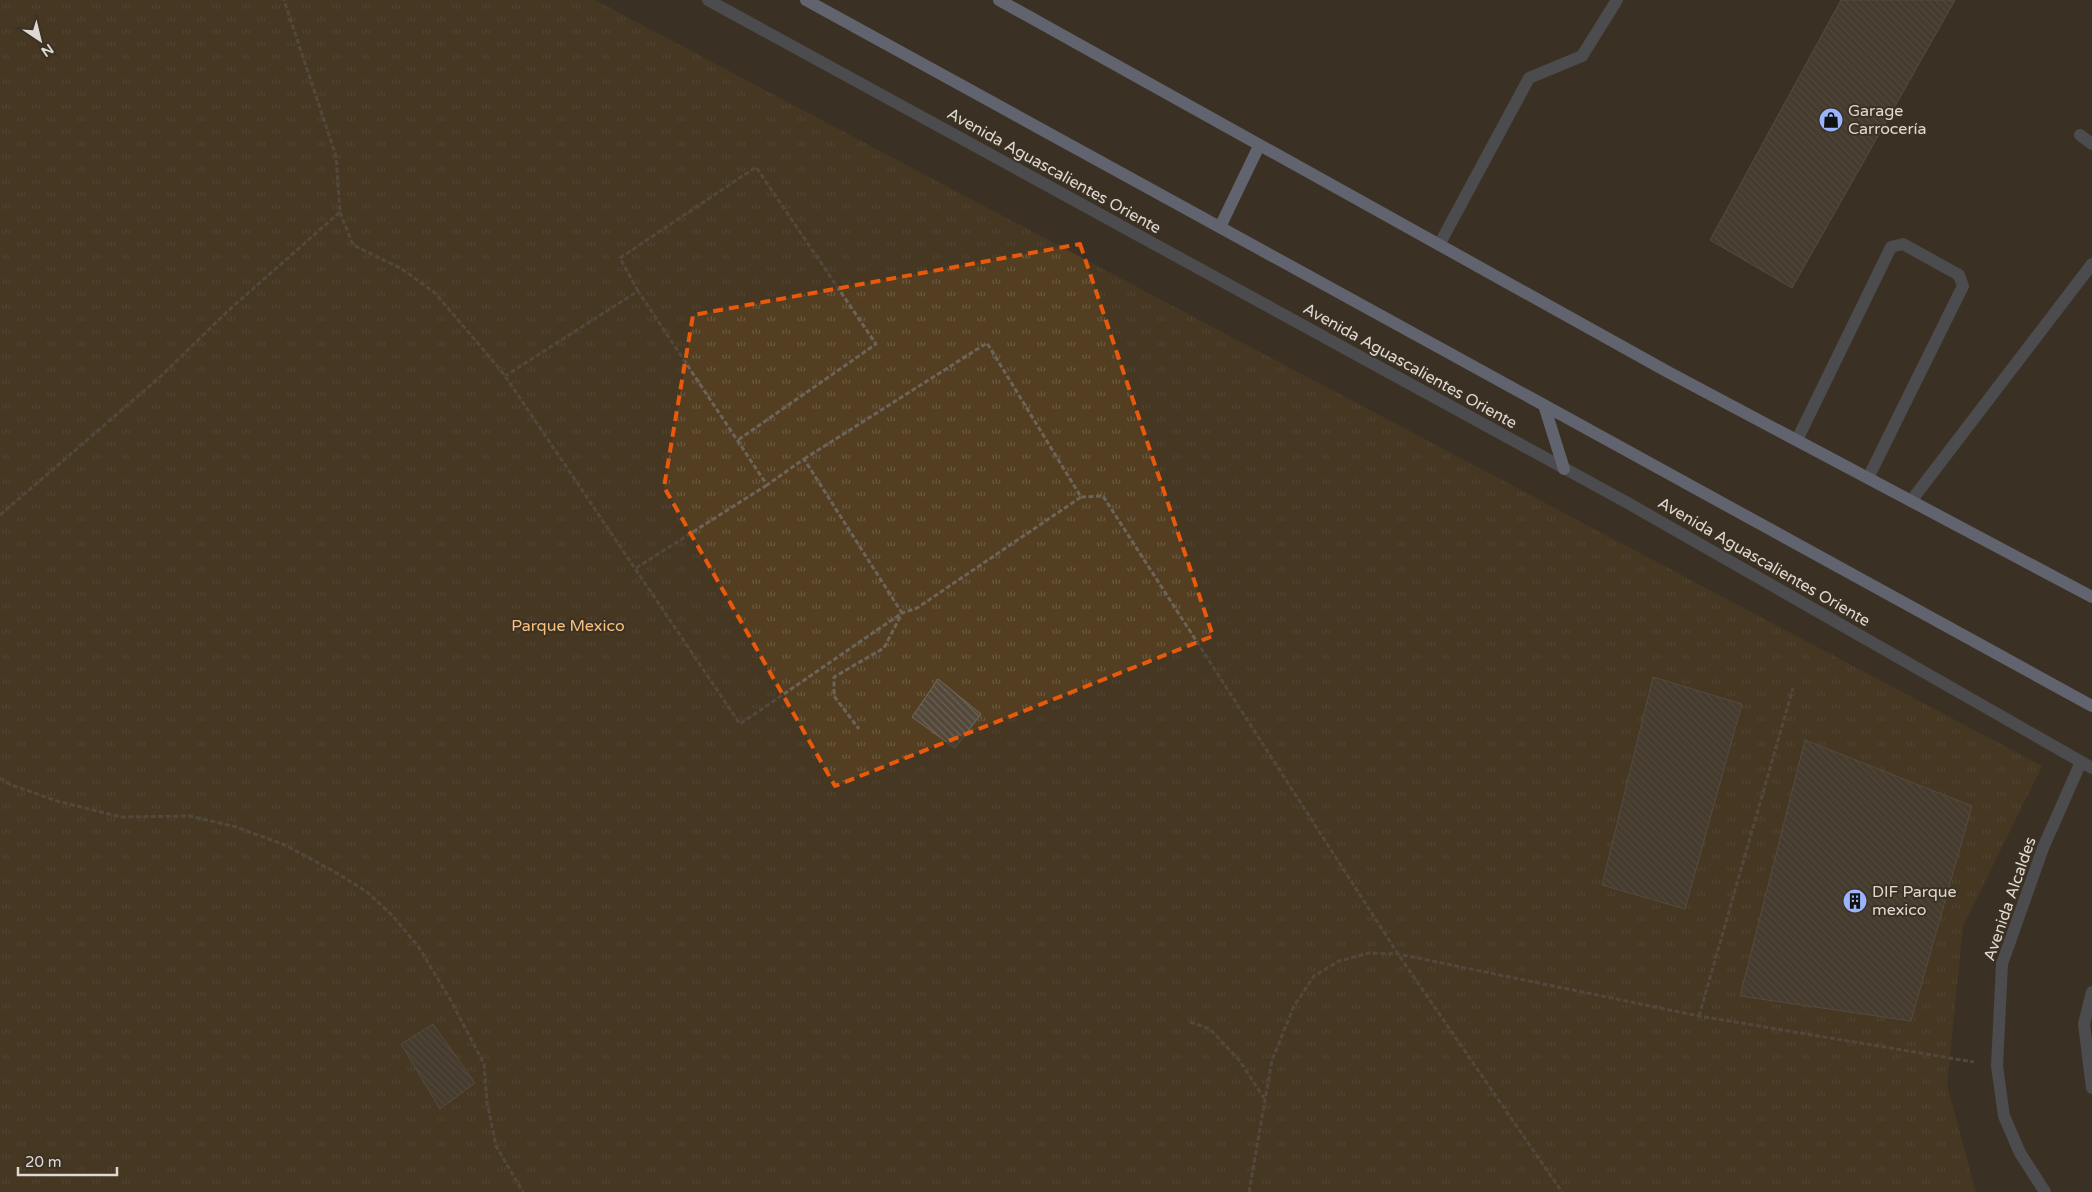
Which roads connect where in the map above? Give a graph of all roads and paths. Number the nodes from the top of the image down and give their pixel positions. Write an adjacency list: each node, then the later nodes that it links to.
1 (284, 0): 9 (path)
2 (708, 0): 19 (street, Avenida Aguascalientes Oriente)
3 (806, 0): 10 (main road, Avenida Aguascalientes Oriente)
4 (999, 0): 8 (main road)
5 (1617, 0): 11 (street)
6 (2080, 135): 7 (street)
7 (2092, 144)
8 (1259, 146): 10 (main road); 11 (main road)
9 (340, 212): 14 (path); 24 (path)
10 (1220, 227): 15 (main road, Avenida Aguascalientes Oriente)
11 (1439, 246): 17 (main road)
12 (2092, 264): 23 (street)
13 (638, 291): 14 (path); 16 (path); 16 (path)
14 (505, 376): 25 (path)
15 (1544, 405): 19 (main road); 29 (main road, Avenida Aguascalientes Oriente)
16 (738, 440): 21 (path)
17 (1797, 440): 20 (main road); 20 (street)
18 (804, 459): 21 (path); 22 (path); 27 (path)
19 (1564, 469): 31 (street, Avenida Aguascalientes Oriente)
20 (1868, 478): 23 (main road)
21 (767, 485): 25 (path)
22 (1081, 497): 27 (path); 33 (path)
23 (1911, 501): 26 (main road)
24 (0, 515)
25 (636, 568): 27 (path)
26 (2092, 597)
27 (902, 614): 30 (path)
28 (1793, 688): 35 (path)
29 (2092, 706)
30 (858, 729)
31 (2087, 765): 37 (street, Avenida Alcaldes)
32 (0, 778): 40 (path)
33 (1398, 954): 35 (path); 39 (path); 42 (path)
34 (2092, 992): 38 (street)
35 (1700, 1016): 37 (path)
36 (1190, 1022): 39 (path)
37 (1997, 1066): 43 (street, Avenida Alcaldes)
38 (2092, 1088)
39 (1265, 1098): 41 (path)
40 (523, 1192)
41 (1249, 1192)
42 (1562, 1192)
43 (2045, 1192)

